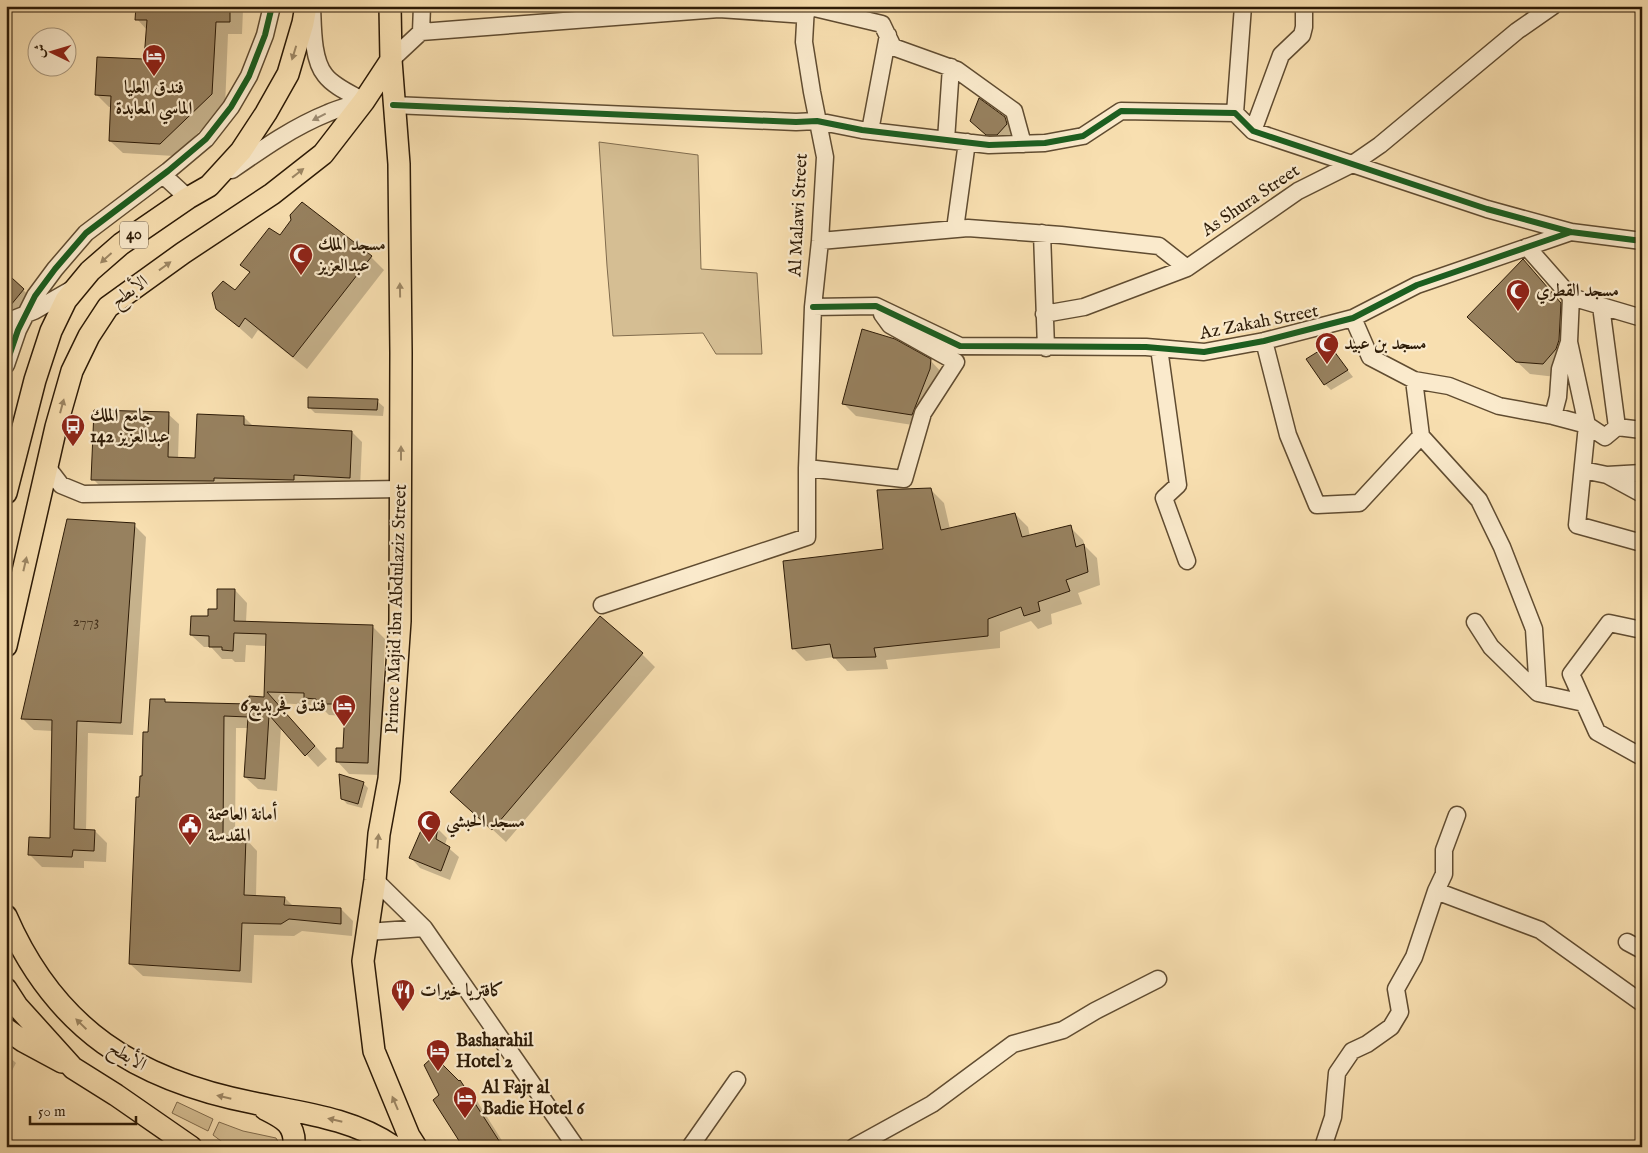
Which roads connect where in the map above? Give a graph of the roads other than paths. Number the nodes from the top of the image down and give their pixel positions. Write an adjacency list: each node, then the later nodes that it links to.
1 (272, 6): 25 (street)
2 (306, 6): 26 (main road, 40, one-way to 26)
3 (312, 6): 15 (street)
4 (390, 6): 13 (main road, Prince Majid ibn Abdulaziz Street)
5 (422, 6): 11 (street)
6 (1243, 6): 17 (street)
7 (1304, 6): 20 (street)
8 (1553, 6): 24 (street, As Shura Street)
9 (719, 7): 10 (street); 11 (street)
10 (806, 9): 12 (street); 18 (street, Al Malawi Street)
11 (421, 32): 13 (street)
12 (888, 35): 14 (street); 19 (street)
13 (391, 60): 15 (main road, الأبطح); 16 (main road, Prince Majid ibn Abdulaziz Street)
14 (951, 68): 21 (street); 23 (street)
15 (364, 101): 16 (main road); 26 (street, one-way to 26); 56 (main road, الأبطح, one-way to 15)
16 (393, 105): 18 (street); 61 (main road, Prince Majid ibn Abdulaziz Street, one-way to 16)
17 (1235, 113): 20 (street); 23 (street)
18 (818, 121): 19 (street); 31 (street, Al Malawi Street)
19 (870, 131): 21 (street)
20 (1253, 131): 24 (street)
21 (946, 140): 22 (street)
22 (967, 142): 23 (street); 28 (street)
23 (1023, 144)
24 (1354, 163): 29 (street); 34 (street, As Shura Street)
25 (163, 174): 27 (street); 40 (street)
26 (209, 186): 27 (main road, 40)
27 (188, 198): 35 (main road, 40, one-way to 35)
28 (955, 229): 30 (street); 31 (street)
29 (1570, 232): 32 (street, Az Zakah Street); 33 (street, Az Zakah Street)
30 (1042, 233): 34 (street); 41 (street)
31 (820, 241): 39 (street, Al Malawi Street)
32 (1642, 241)
33 (1527, 246): 36 (street); 42 (street, Az Zakah Street)
34 (1187, 268): 41 (street, As Shura Street)
35 (78, 286): 40 (street); 62 (main road, 40)
36 (1571, 297): 38 (street); 46 (street)
37 (876, 306): 39 (street, Az Zakah Street); 47 (street, Az Zakah Street); 57 (street)
38 (1601, 306): 43 (street); 53 (street)
39 (813, 308): 57 (street, Al Malawi Street)
40 (26, 314): 44 (street); 49 (street)
41 (1044, 314): 47 (street)
42 (1353, 318): 45 (street, Az Zakah Street); 50 (street)
43 (1642, 318)
44 (6, 322)
45 (1264, 341): 48 (street, Az Zakah Street); 55 (street)
46 (1569, 342): 51 (street); 52 (street)
47 (1046, 348): 48 (street, Az Zakah Street)
48 (1159, 348): 65 (street)
49 (6, 365)
50 (1414, 380): 51 (street); 55 (street)
51 (1553, 416): 52 (street)
52 (1587, 425): 53 (street); 58 (street)
53 (1618, 427): 54 (street)
54 (1642, 430)
55 (1421, 436): 70 (street)
56 (48, 468): 61 (street); 69 (main road, الأبطح, one-way to 56)
57 (807, 468): 66 (street, Al Malawi Street)
58 (1583, 470): 60 (street); 64 (street)
59 (1642, 473): 60 (street)
60 (1607, 475): 63 (street)
61 (400, 489): 74 (main road, Prince Majid ibn Abdulaziz Street, one-way to 61)
62 (6, 493)
63 (1642, 494)
64 (1642, 543)
65 (1188, 561)
66 (602, 605)
67 (1475, 622): 70 (street)
68 (1642, 630): 71 (street)
69 (6, 646)
70 (1538, 694): 71 (street)
71 (1584, 703): 72 (street)
72 (1642, 757)
73 (1457, 815): 75 (street)
74 (375, 880): 77 (street); 78 (main road, Prince Majid ibn Abdulaziz Street)
75 (1436, 891): 83 (street); 95 (street)
76 (6, 916): 87 (main road, الأبطح, one-way to 76)
77 (424, 928): 78 (street); 92 (street)
78 (367, 932): 91 (main road, Prince Majid ibn Abdulaziz Street, one-way to 78)
79 (1627, 942): 80 (street)
80 (1642, 950)
81 (1158, 980): 94 (street)
82 (6, 989): 85 (main road)
83 (1642, 1004)
84 (6, 1029): 85 (main road)
85 (73, 1068): 88 (main road)
86 (737, 1080): 93 (street)
87 (253, 1103): 89 (main road); 90 (main road, الأبطح, one-way to 87)
88 (191, 1147)
89 (294, 1147)
90 (394, 1147)
91 (416, 1147)
92 (576, 1147)
93 (690, 1147)
94 (854, 1147)
95 (1323, 1147)

